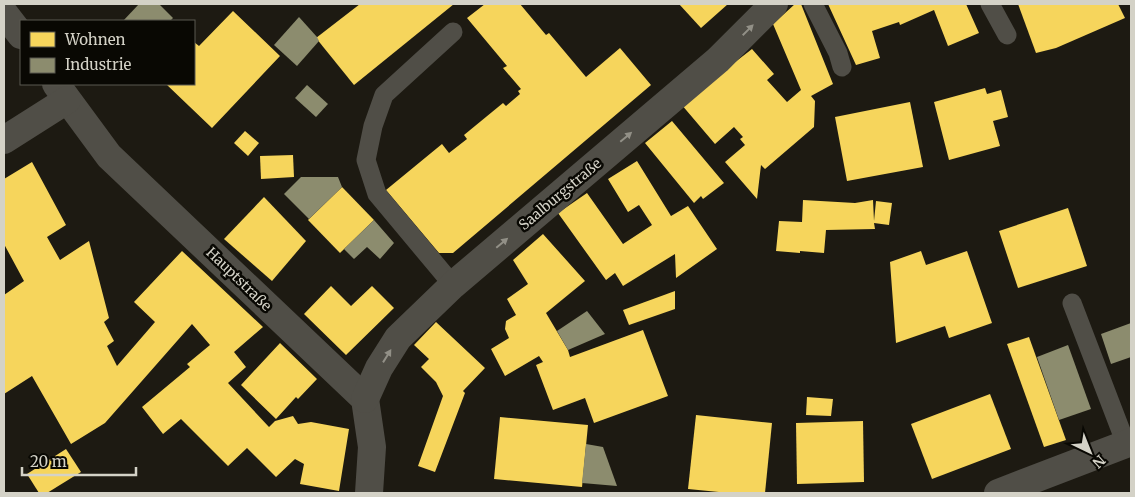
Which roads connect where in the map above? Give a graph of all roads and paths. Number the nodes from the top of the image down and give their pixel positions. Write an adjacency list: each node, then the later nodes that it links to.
1 (774, 4): 11 (street, Saalburgstraße, one-way to 1)
2 (813, 4): 8 (lane)
3 (990, 4): 7 (lane)
4 (4, 13): 6 (street)
5 (453, 32): 11 (lane)
6 (20, 34)
7 (1007, 35)
8 (842, 67)
9 (62, 92): 10 (street); 13 (street, Hauptstraße)
10 (4, 140)
11 (453, 285): 13 (street, Saalburgstraße, one-way to 11)
12 (1072, 303): 14 (lane)
13 (365, 399): 15 (street)
14 (1129, 443): 16 (street)
15 (369, 493)
16 (998, 493)

